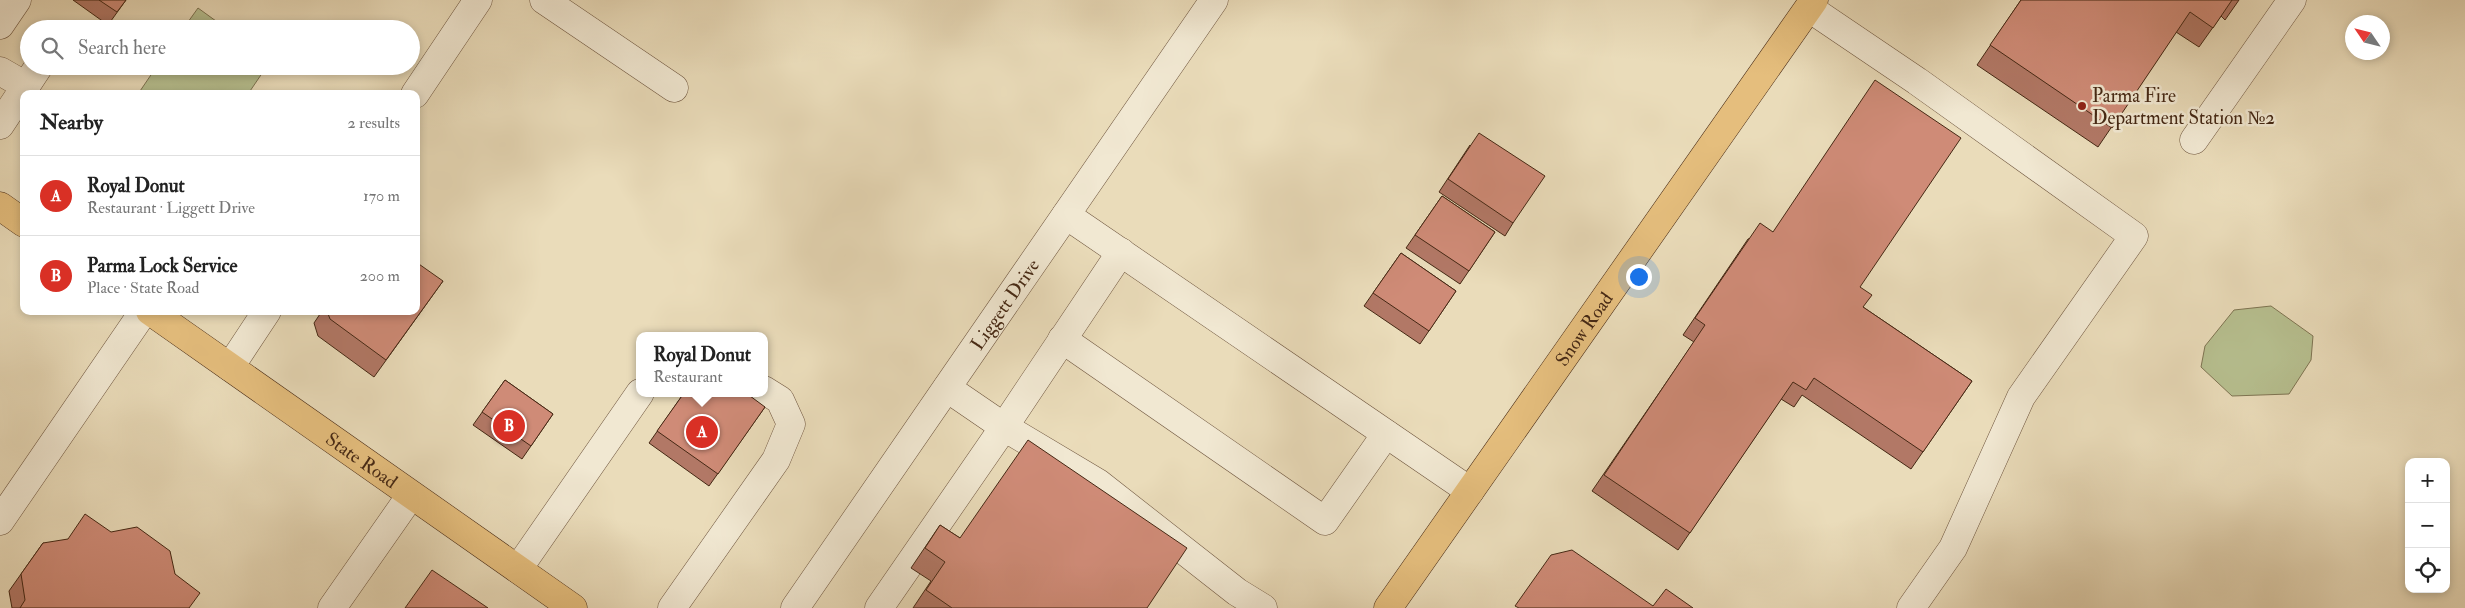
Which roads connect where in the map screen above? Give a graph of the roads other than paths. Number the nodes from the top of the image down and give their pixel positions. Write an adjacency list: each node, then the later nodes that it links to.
1 (18, 0): 7 (street)
2 (478, 0): 13 (street)
3 (544, 0): 11 (street)
4 (1214, 0): 18 (street, Liggett Drive)
5 (2292, 0): 16 (street)
6 (1811, 4): 31 (main road, Snow Road); 43 (street)
7 (0, 25)
8 (0, 71): 9 (street)
9 (20, 74)
10 (32, 76): 12 (street)
11 (674, 88)
12 (23, 90)
13 (418, 90)
14 (20, 94): 15 (street)
15 (0, 125)
16 (2194, 140)
17 (0, 206): 19 (main road)
18 (1066, 215): 20 (street); 26 (street, Liggett Drive)
19 (20, 220)
20 (1121, 252): 24 (street); 30 (street)
21 (141, 315): 33 (street)
22 (156, 315): 25 (main road, State Road)
23 (264, 315): 25 (street)
24 (1062, 339): 29 (street); 30 (street)
25 (230, 367): 32 (main road, State Road)
26 (946, 388): 29 (street); 39 (street, Liggett Drive)
27 (768, 392): 38 (street)
28 (637, 397): 34 (street)
29 (1004, 427): 35 (street); 40 (street)
30 (1386, 434): 31 (street)
31 (1470, 491): 42 (main road, Snow Road)
32 (411, 495): 34 (main road, State Road); 36 (street)
33 (0, 521)
34 (518, 569): 37 (main road, State Road)
35 (1232, 600): 41 (street)
36 (332, 608)
37 (573, 608)
38 (672, 608)
39 (795, 608)
40 (879, 608)
41 (1263, 608)
42 (1388, 608)
43 (1911, 608)

